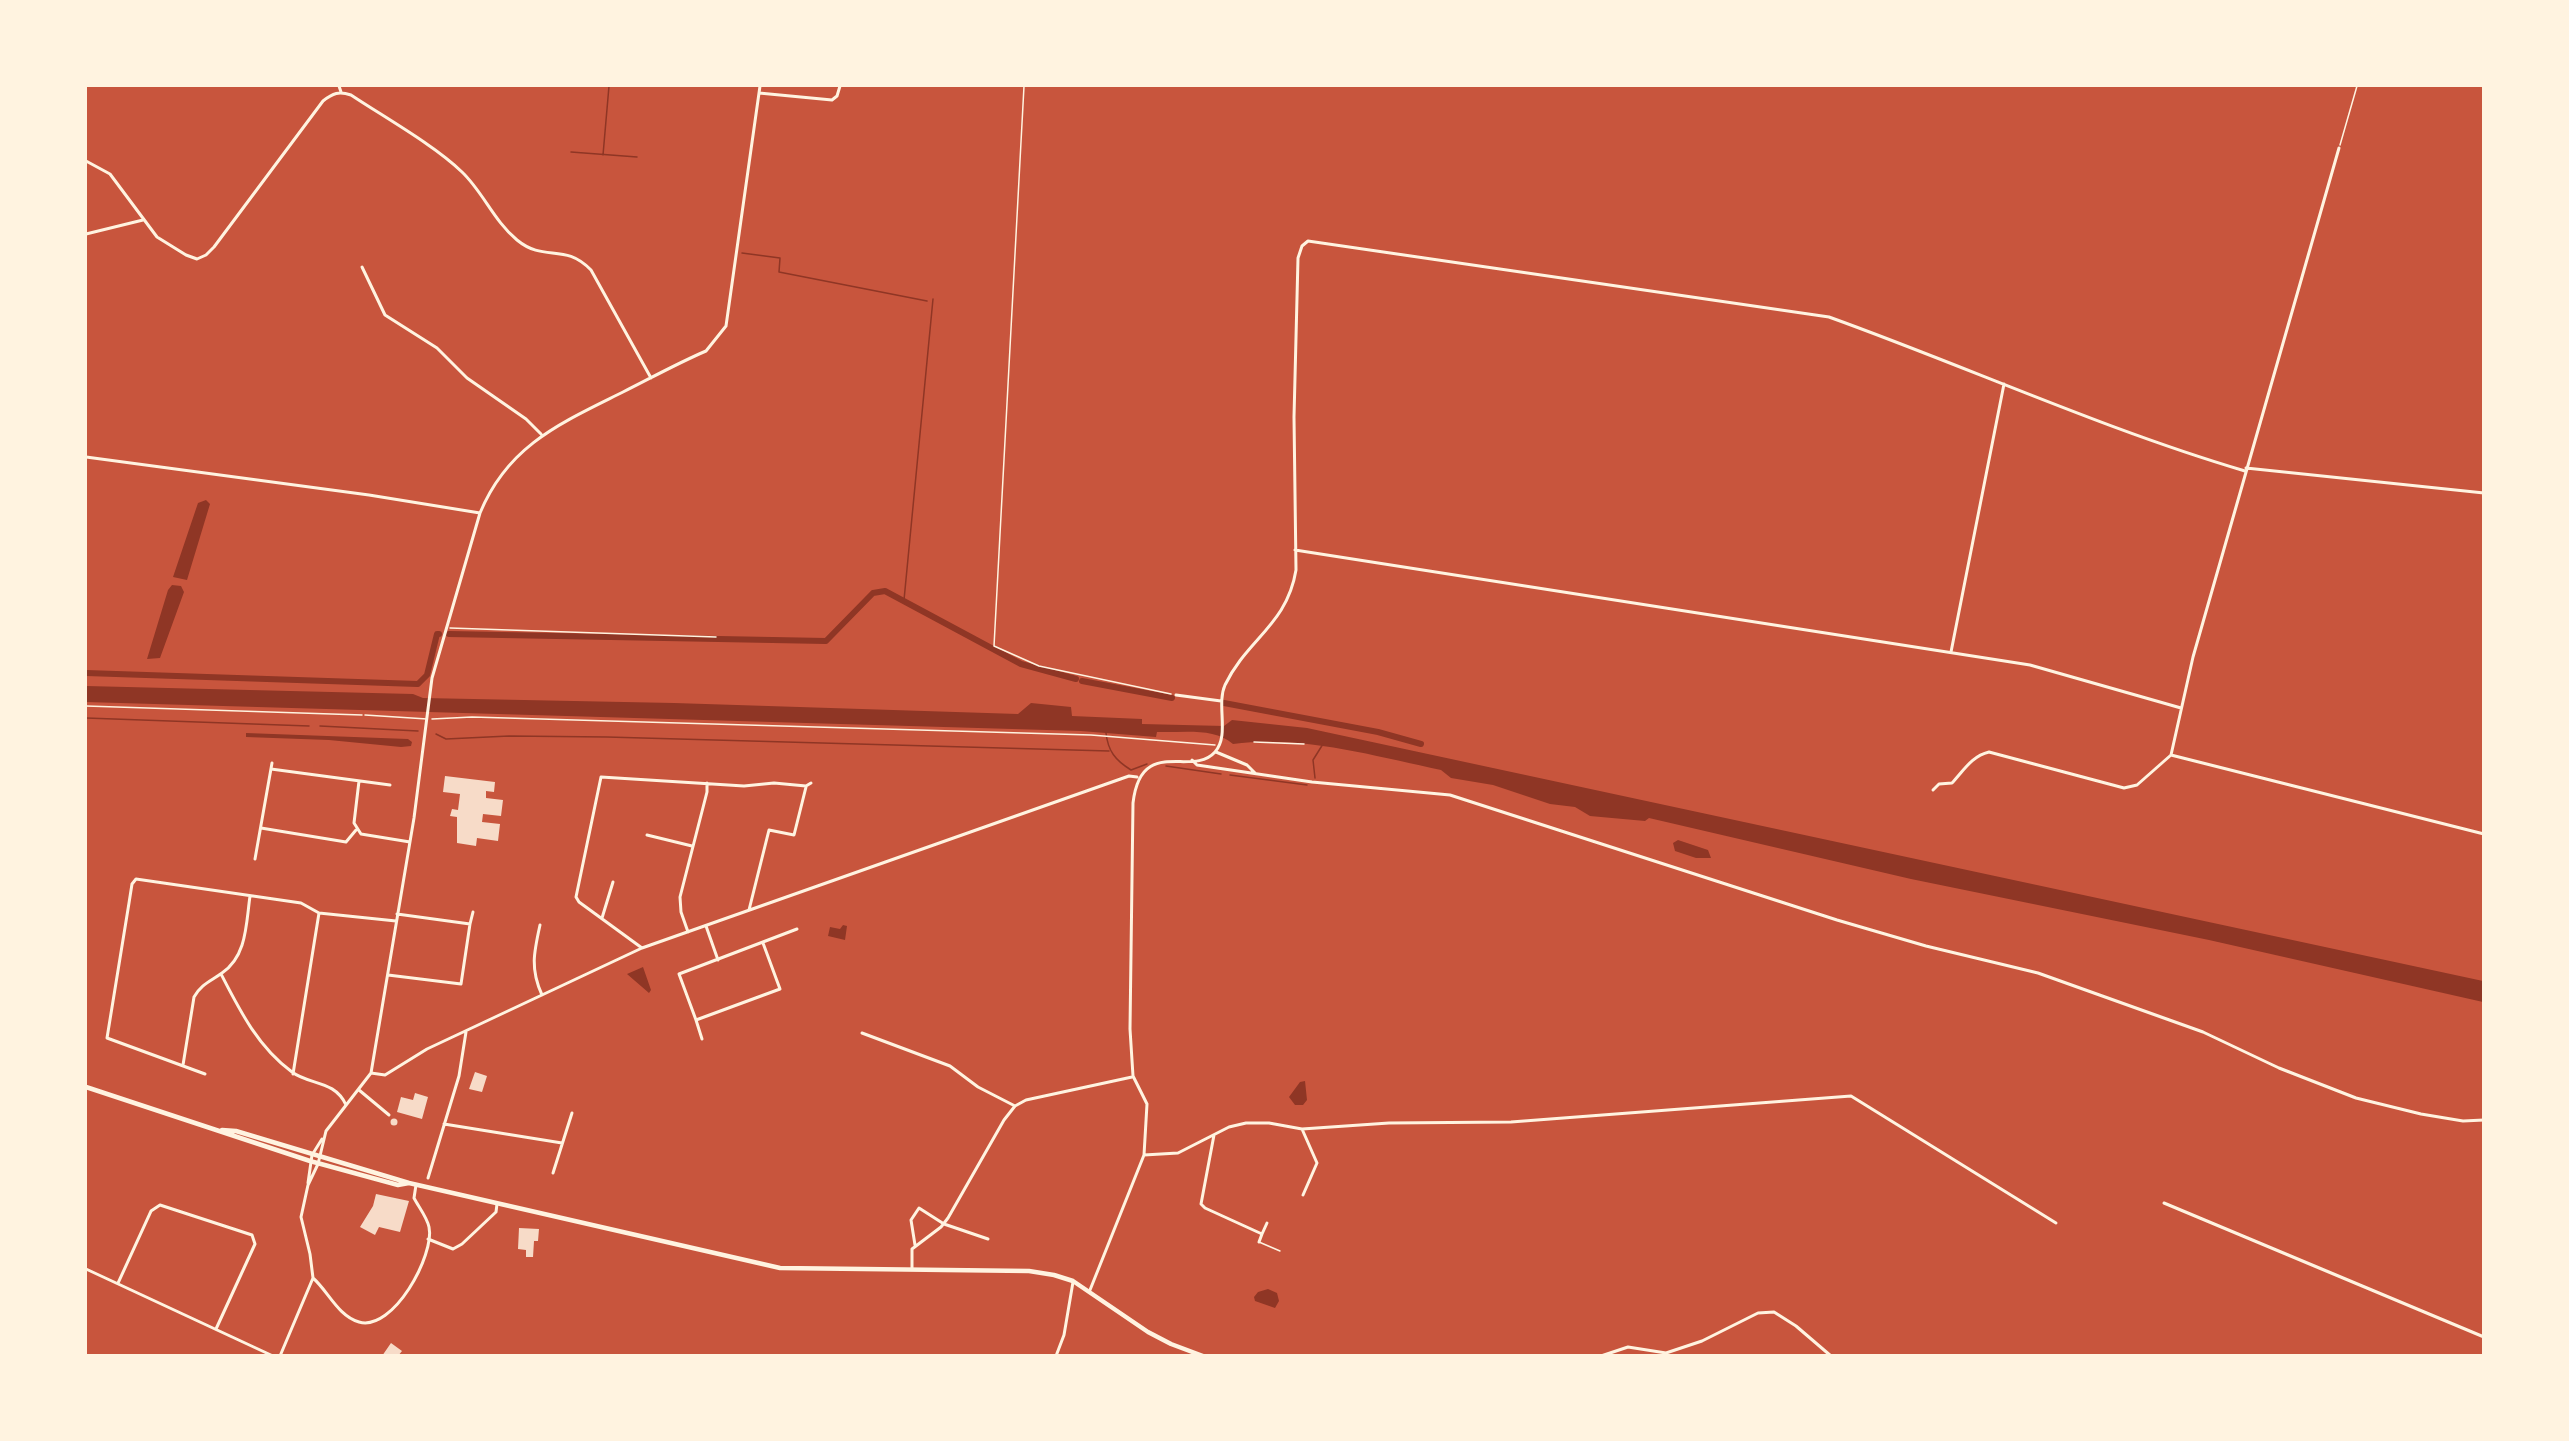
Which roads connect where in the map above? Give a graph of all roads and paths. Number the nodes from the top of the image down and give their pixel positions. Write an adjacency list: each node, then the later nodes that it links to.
1 (339, 86): 6 (street)
2 (760, 86): 7 (street)
3 (840, 86): 7 (street)
4 (1024, 86): 24 (path)
5 (2357, 86): 8 (path)
6 (341, 92): 10 (street); 13 (street)
7 (759, 93): 13 (street)
8 (2339, 148): 17 (street)
9 (86, 161): 10 (street)
10 (143, 220): 11 (street)
11 (86, 234)
12 (362, 267): 15 (street)
13 (651, 378): 15 (street)
14 (2004, 384): 17 (street); 20 (street); 23 (street)
15 (541, 434): 19 (street)
16 (86, 457): 19 (street)
17 (2245, 470): 18 (street); 27 (street)
18 (2484, 493)
19 (480, 513): 21 (street)
20 (1295, 550): 23 (street); 25 (street)
21 (446, 627): 22 (path); 29 (street)
22 (716, 637)
23 (1951, 652): 27 (street)
24 (1176, 695): 25 (street)
25 (1221, 701): 32 (street)
26 (86, 706): 28 (path)
27 (2181, 708): 34 (street)
28 (365, 715): 29 (lane)
29 (428, 719): 32 (path); 50 (street)
30 (1254, 742): 31 (path)
31 (1304, 744)
32 (1219, 746): 33 (street)
33 (1216, 751): 35 (street); 38 (street)
34 (2171, 754): 45 (street); 48 (street)
35 (1191, 760): 38 (street); 39 (street)
36 (272, 763): 37 (street)
37 (271, 769): 40 (street); 46 (street)
38 (1256, 774): 87 (street)
39 (1138, 777): 55 (street); 80 (street)
40 (359, 781): 43 (street); 47 (street)
41 (707, 783): 44 (street); 51 (street); 59 (street)
42 (811, 783): 44 (street)
43 (390, 785)
44 (806, 786): 55 (street)
45 (1933, 790)
46 (261, 828): 47 (street); 52 (street)
47 (356, 830): 50 (street)
48 (2484, 834)
49 (647, 835): 51 (street)
50 (410, 842): 58 (street)
51 (692, 846): 65 (street)
52 (255, 860)
53 (613, 882): 59 (street)
54 (250, 896): 57 (street); 69 (street); 76 (street)
55 (749, 910): 63 (street)
56 (473, 912): 61 (street)
57 (319, 913): 60 (street); 79 (street)
58 (397, 914): 60 (street); 61 (street)
59 (602, 918): 67 (street)
60 (396, 921): 70 (street)
61 (470, 924): 70 (street)
62 (540, 924): 71 (street)
63 (706, 926): 65 (street); 68 (street)
64 (796, 929): 66 (street)
65 (688, 932): 67 (street)
66 (763, 943): 68 (street); 72 (street)
67 (642, 948): 71 (street)
68 (718, 960): 72 (street)
69 (221, 974): 76 (street); 79 (street)
70 (388, 975): 77 (street)
71 (542, 995): 73 (street)
72 (696, 1020): 75 (street)
73 (466, 1031): 77 (street); 88 (street)
74 (862, 1033): 84 (street)
75 (702, 1039)
76 (183, 1066): 78 (street)
77 (371, 1073): 82 (street)
78 (205, 1074)
79 (293, 1074): 83 (street)
80 (1133, 1077): 84 (street); 95 (street)
81 (86, 1087): 90 (main road)
82 (359, 1090): 83 (street); 86 (street)
83 (346, 1106): 92 (street)
84 (1015, 1106): 109 (street)
85 (572, 1113): 93 (street)
86 (389, 1115)
87 (2484, 1120)
88 (444, 1124): 93 (street); 100 (street)
89 (1302, 1129): 91 (street); 104 (street); 108 (street)
90 (222, 1130): 94 (main road); 97 (main road)
91 (1214, 1135): 95 (street); 110 (street)
92 (323, 1137): 94 (street); 96 (street)
93 (562, 1143): 99 (street)
94 (312, 1155): 96 (main road); 97 (street)
95 (1144, 1155): 121 (street)
96 (320, 1157): 98 (street); 101 (main road)
97 (310, 1161): 98 (main road); 102 (street)
98 (318, 1164): 101 (main road); 102 (street)
99 (554, 1173)
100 (428, 1178)
101 (409, 1183): 103 (main road)
102 (308, 1185): 118 (street)
103 (416, 1185): 106 (main road); 111 (street)
104 (1304, 1195)
105 (2164, 1203): 123 (street)
106 (497, 1204): 111 (street); 117 (main road)
107 (1267, 1223): 110 (street)
108 (2056, 1223)
109 (944, 1224): 112 (street); 114 (street); 114 (street)
110 (1262, 1234): 113 (street)
111 (428, 1239): 118 (street)
112 (988, 1239)
113 (1259, 1242): 115 (lane)
114 (915, 1245): 117 (street)
115 (1280, 1251)
116 (86, 1269): 120 (street)
117 (912, 1271): 119 (main road)
118 (313, 1278): 125 (street)
119 (1073, 1281): 121 (main road); 126 (street)
120 (118, 1283): 122 (street); 122 (street)
121 (1090, 1290): 127 (main road)
122 (216, 1329): 124 (street)
123 (2484, 1337)
124 (273, 1356)
125 (280, 1356)
126 (1056, 1356)
127 (1203, 1356)
128 (1601, 1356): 129 (street)
129 (1831, 1356)

